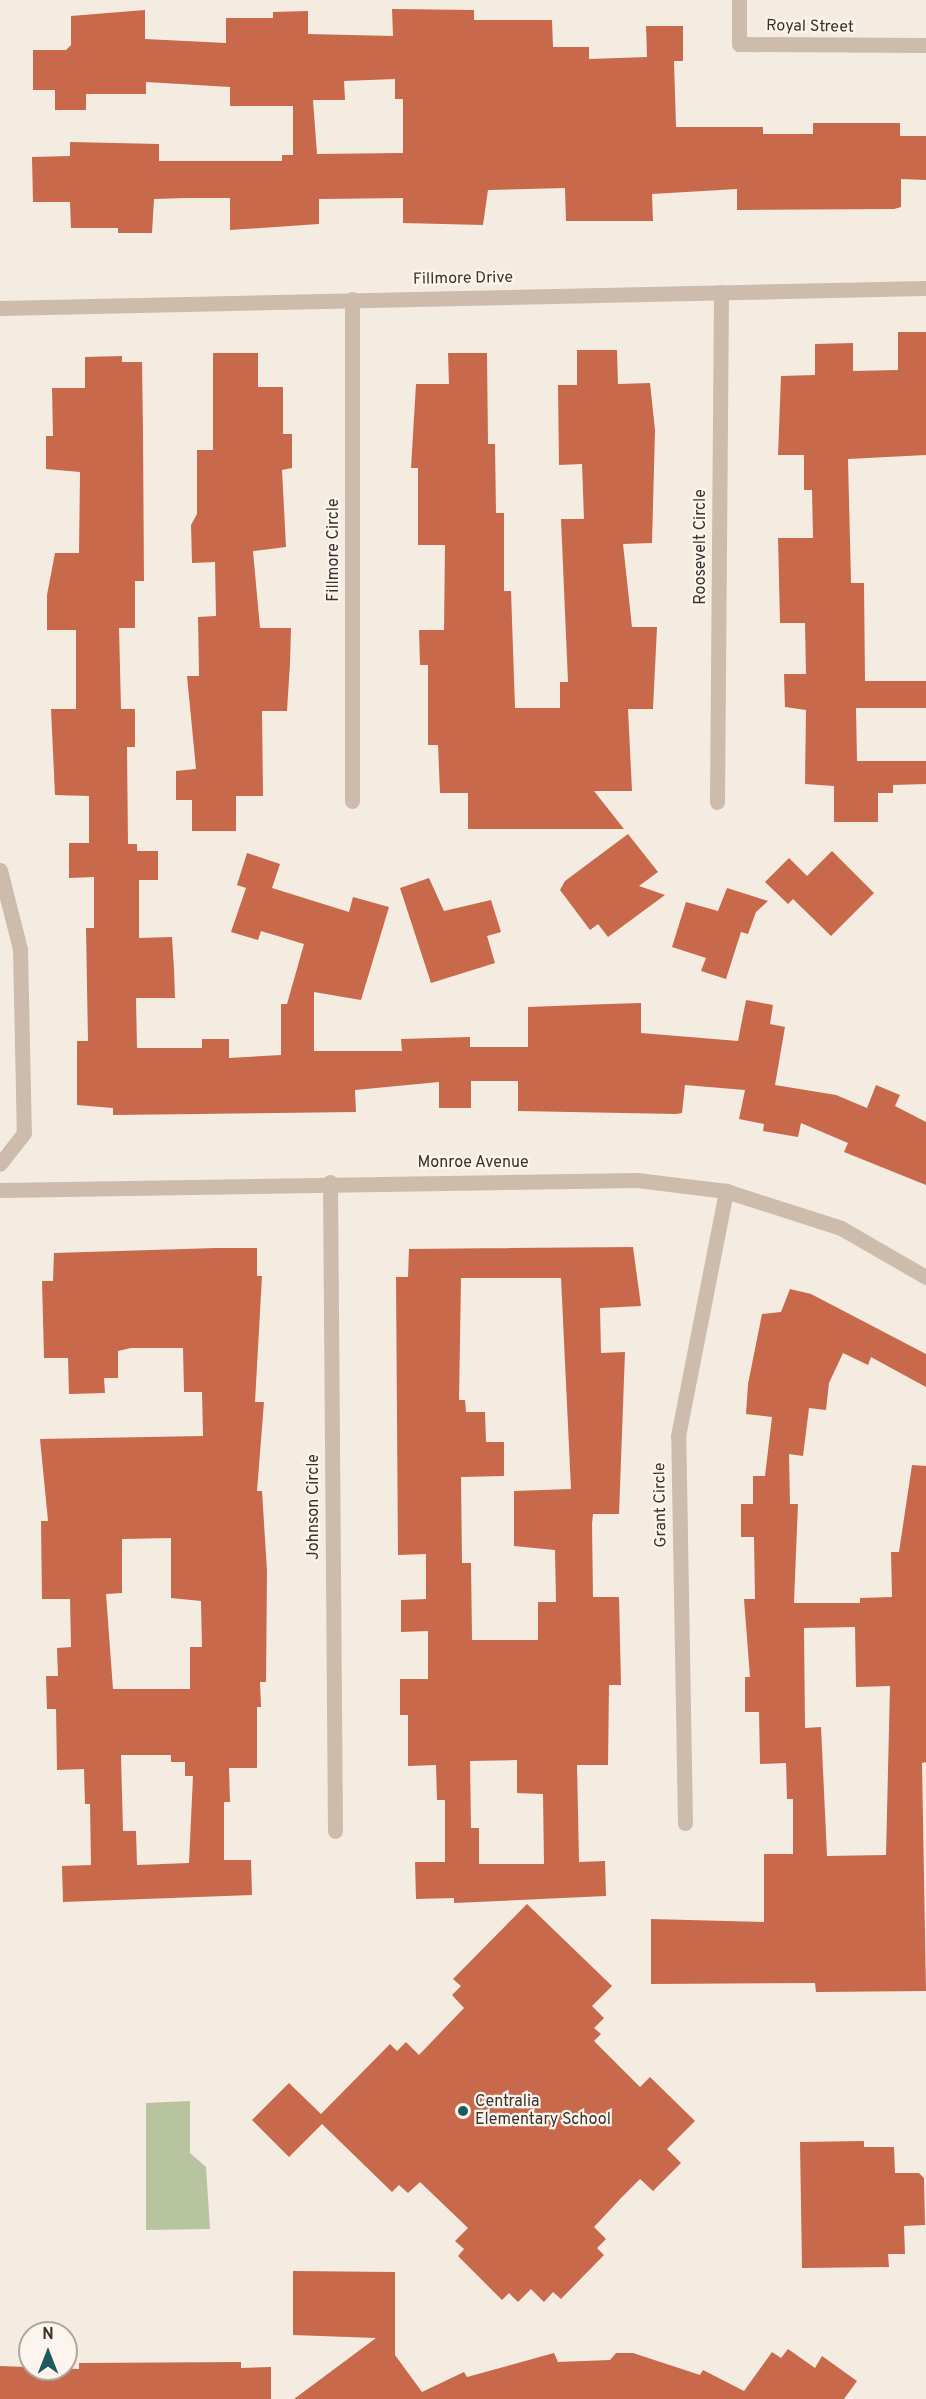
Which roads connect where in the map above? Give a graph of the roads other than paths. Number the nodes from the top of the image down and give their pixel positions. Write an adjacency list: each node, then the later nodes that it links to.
1 (739, 0): 2 (street, Royal Street)
2 (926, 45)
3 (926, 288): 4 (street, Fillmore Drive)
4 (721, 292): 5 (street, Fillmore Drive); 8 (street, Roosevelt Circle)
5 (352, 299): 6 (street, Fillmore Drive); 7 (street, Fillmore Circle)
6 (0, 308)
7 (352, 801)
8 (717, 802)
9 (0, 870): 10 (street)
10 (0, 1164)
11 (330, 1182): 12 (street, Monroe Avenue); 13 (street, Monroe Avenue); 16 (street, Johnson Circle)
12 (0, 1190)
13 (726, 1191): 14 (street, Monroe Avenue); 15 (street, Grant Circle)
14 (926, 1277)
15 (685, 1823)
16 (335, 1831)

